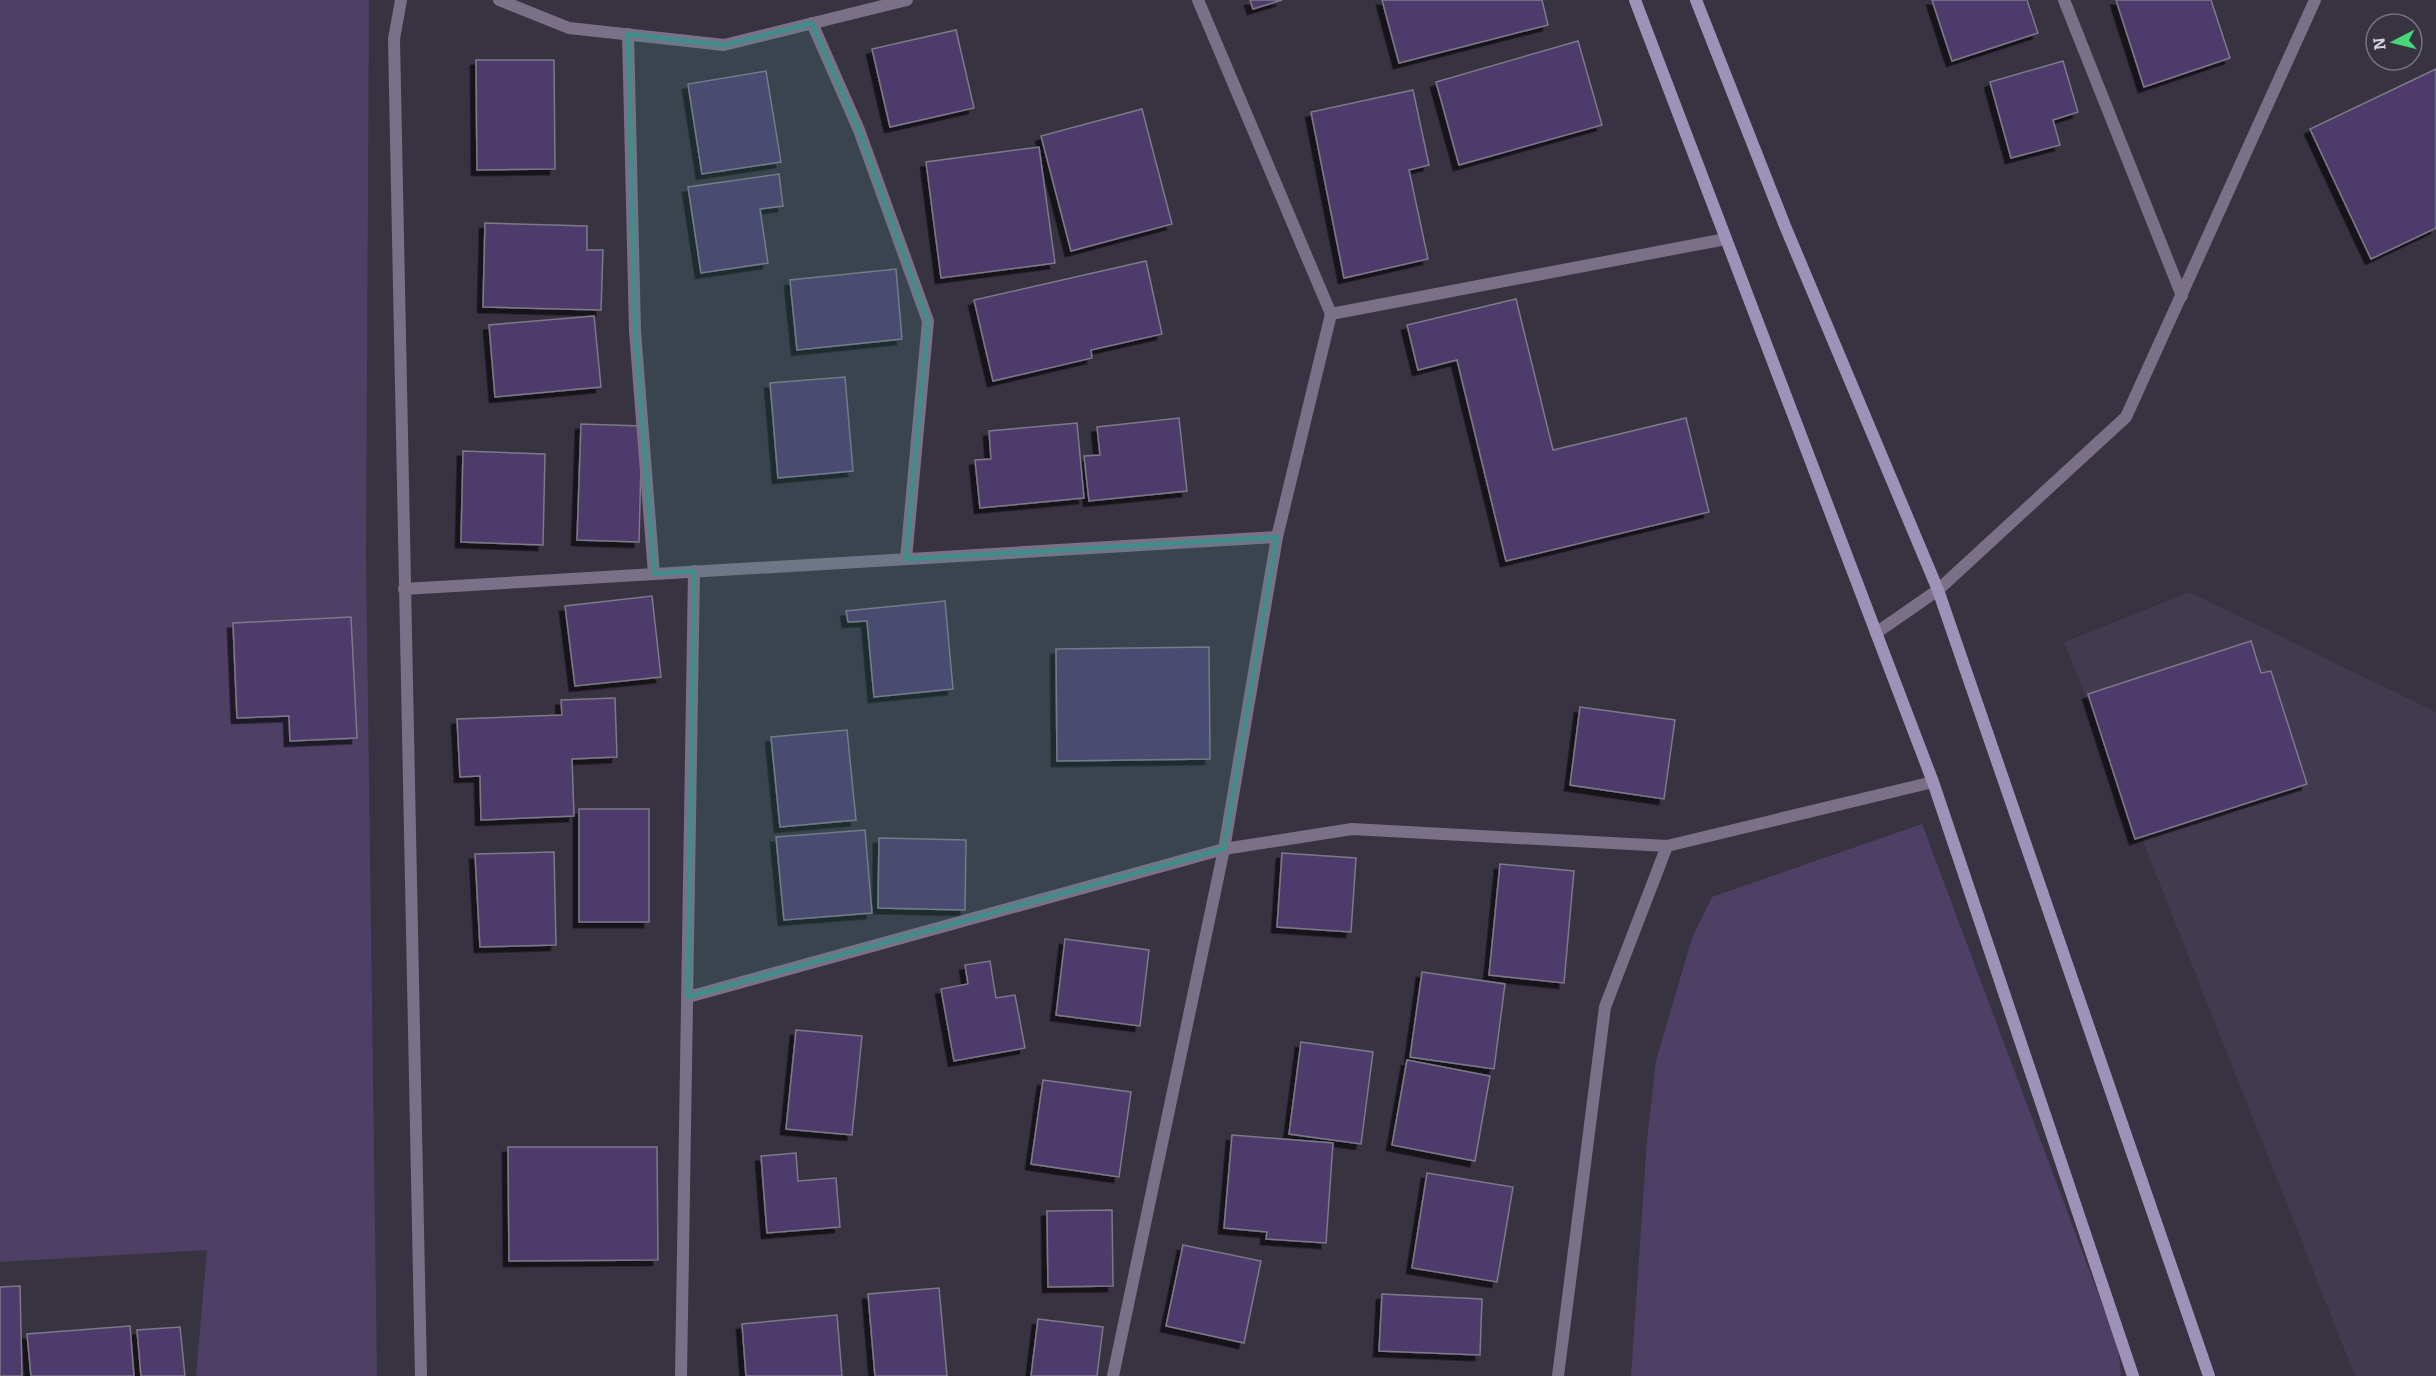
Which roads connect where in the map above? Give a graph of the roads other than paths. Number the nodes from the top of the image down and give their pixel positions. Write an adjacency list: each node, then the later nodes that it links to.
1 (401, 0): 18 (street)
2 (499, 0): 10 (street)
3 (907, 0): 9 (street)
4 (1198, 0): 13 (street)
5 (1635, 0): 11 (main road)
6 (1696, 0): 19 (main road)
7 (2064, 0): 12 (street)
8 (2315, 0): 12 (street)
9 (812, 23): 10 (street); 15 (street)
10 (628, 34): 17 (street)
11 (1726, 239): 13 (street); 20 (main road)
12 (2182, 296): 19 (street)
13 (1331, 314): 14 (street)
14 (1277, 537): 15 (street); 23 (street)
15 (906, 559): 16 (street)
16 (694, 571): 17 (street); 24 (street)
17 (654, 574): 18 (street)
18 (404, 588): 25 (street)
19 (1938, 590): 20 (street); 30 (main road)
20 (1876, 633): 21 (main road)
21 (1933, 782): 22 (street); 29 (main road)
22 (1667, 846): 23 (street); 28 (street)
23 (1224, 849): 24 (street); 27 (street)
24 (688, 997): 26 (street)
25 (421, 1376)
26 (681, 1376)
27 (1113, 1376)
28 (1558, 1376)
29 (2133, 1376)
30 (2209, 1376)

